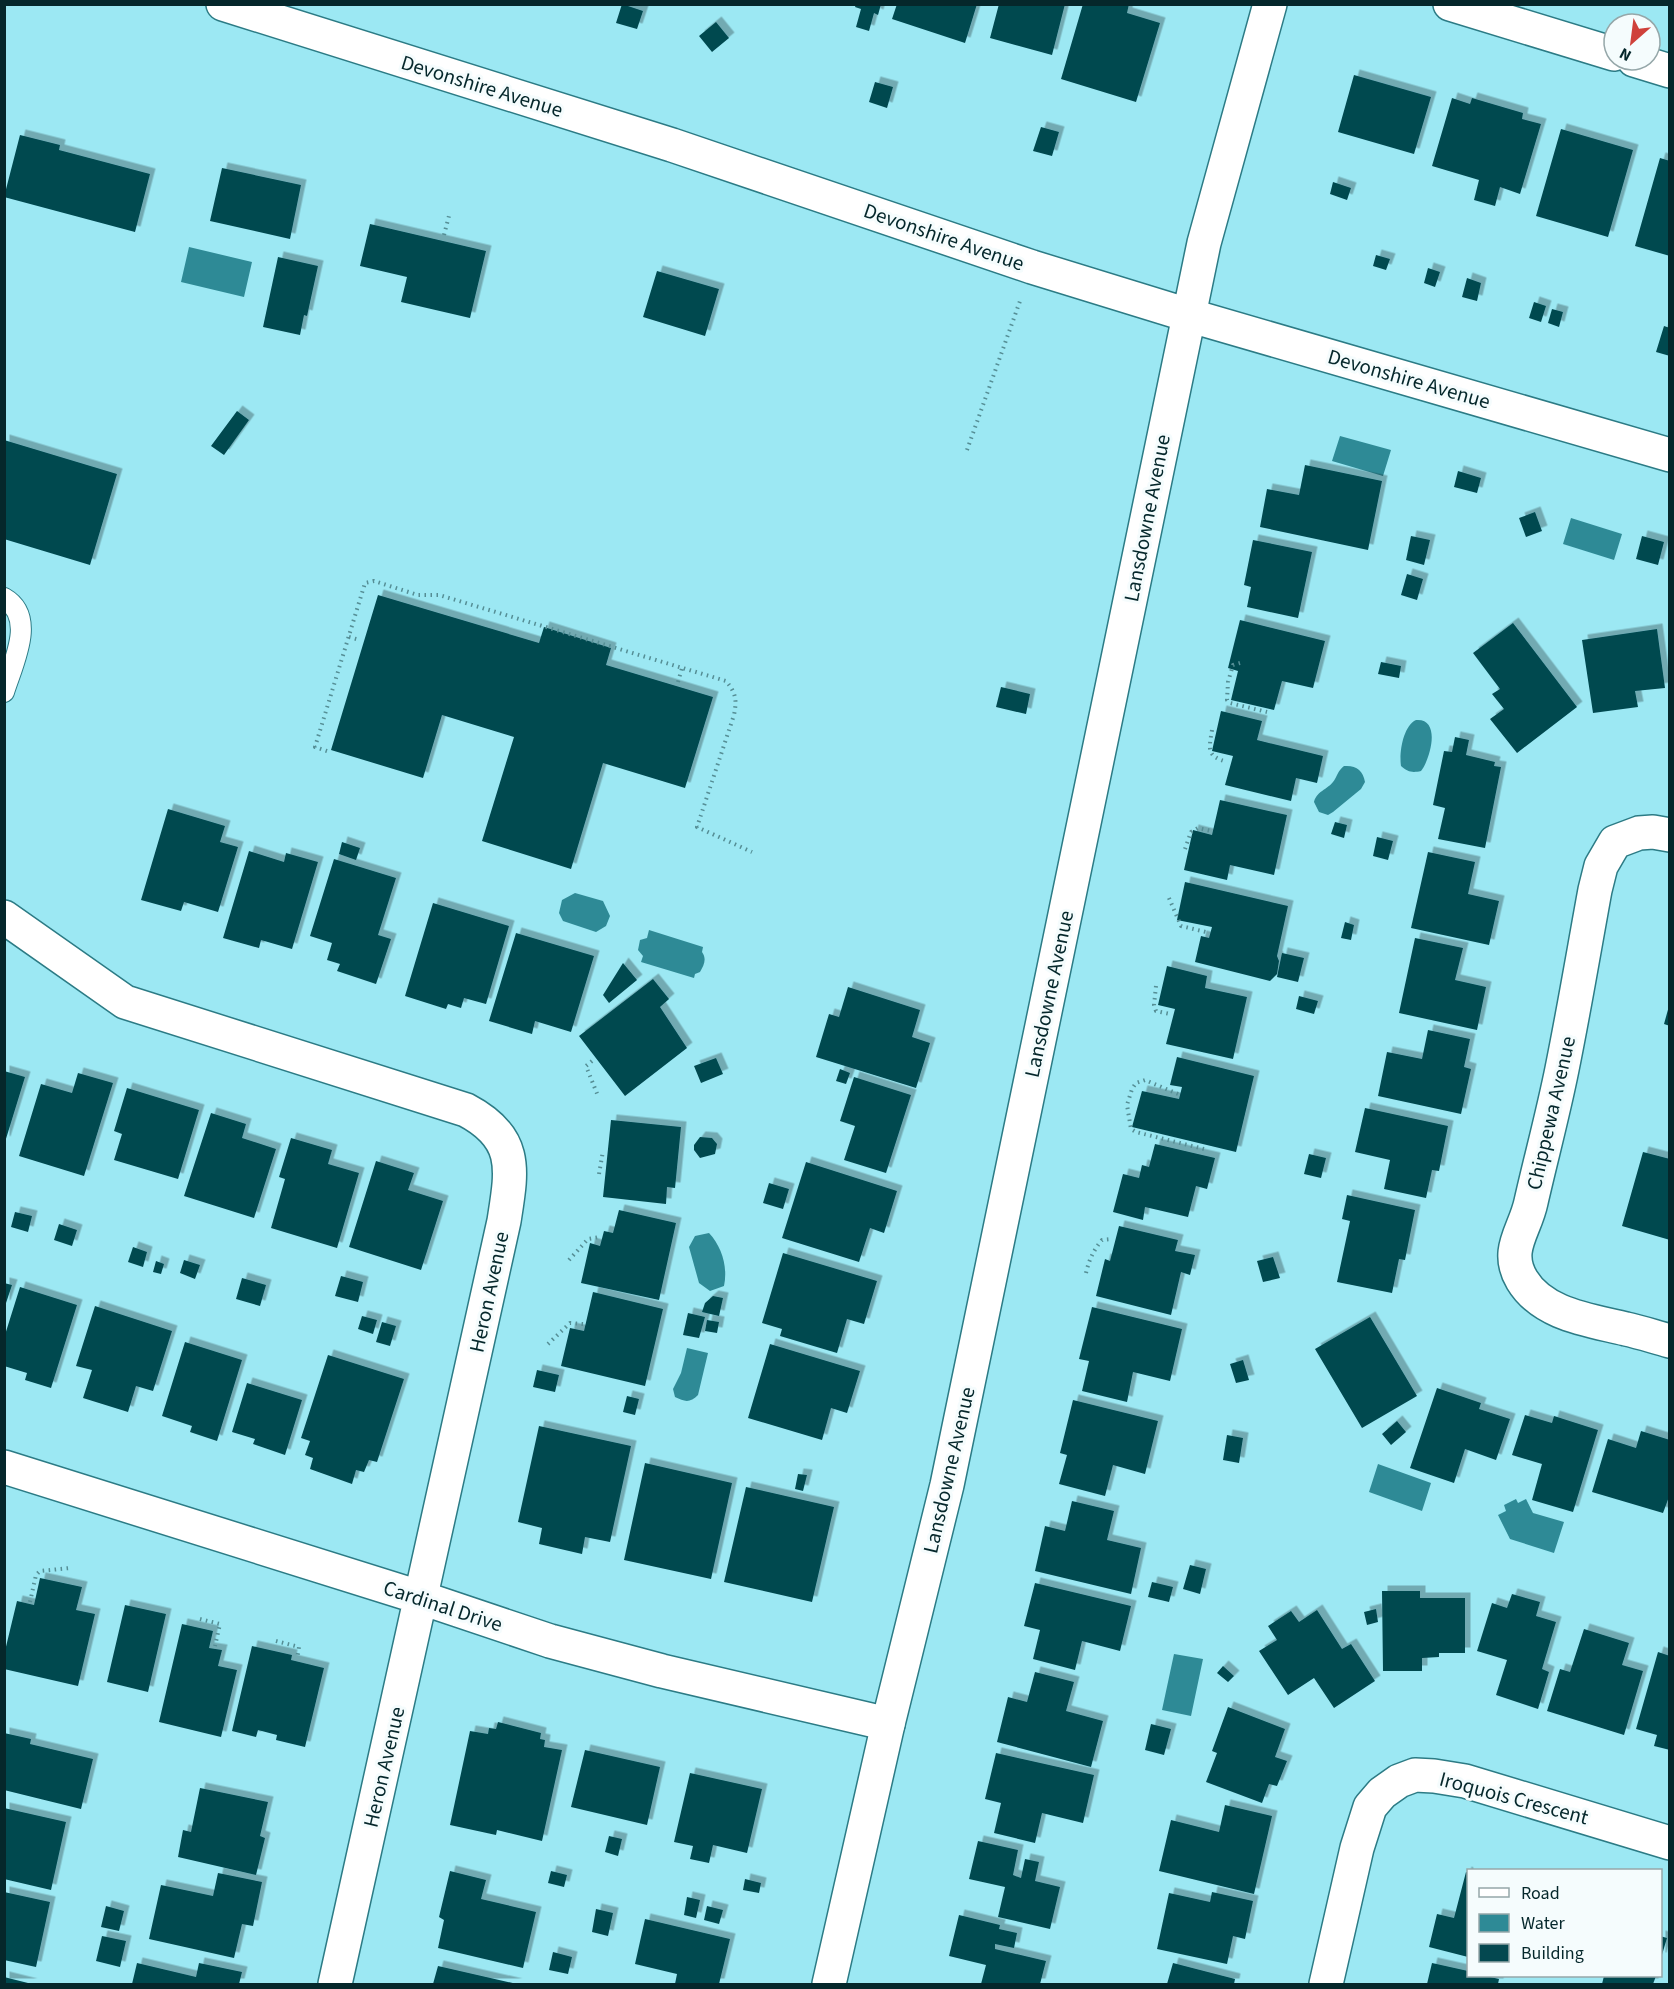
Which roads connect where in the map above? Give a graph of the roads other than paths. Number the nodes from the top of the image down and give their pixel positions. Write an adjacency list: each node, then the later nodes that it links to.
1 (223, 4): 5 (street, Devonshire Avenue)
2 (1270, 4): 5 (street, Lansdowne Avenue)
3 (1450, 4): 4 (street)
4 (1602, 50)
5 (1188, 315): 6 (street, Devonshire Avenue); 14 (street, Lansdowne Avenue)
6 (1670, 455)
7 (4, 598): 8 (lane)
8 (4, 692)
9 (1670, 836): 11 (street, Chippewa Avenue)
10 (4, 917): 13 (street, Heron Avenue)
11 (1670, 1341)
12 (4, 1467): 13 (street, Cardinal Drive)
13 (422, 1598): 14 (street, Cardinal Drive); 16 (street, Heron Avenue)
14 (888, 1724): 17 (street, Lansdowne Avenue)
15 (1670, 1843): 18 (street, Iroquois Crescent)
16 (336, 1984)
17 (830, 1984)
18 (1326, 1984)

